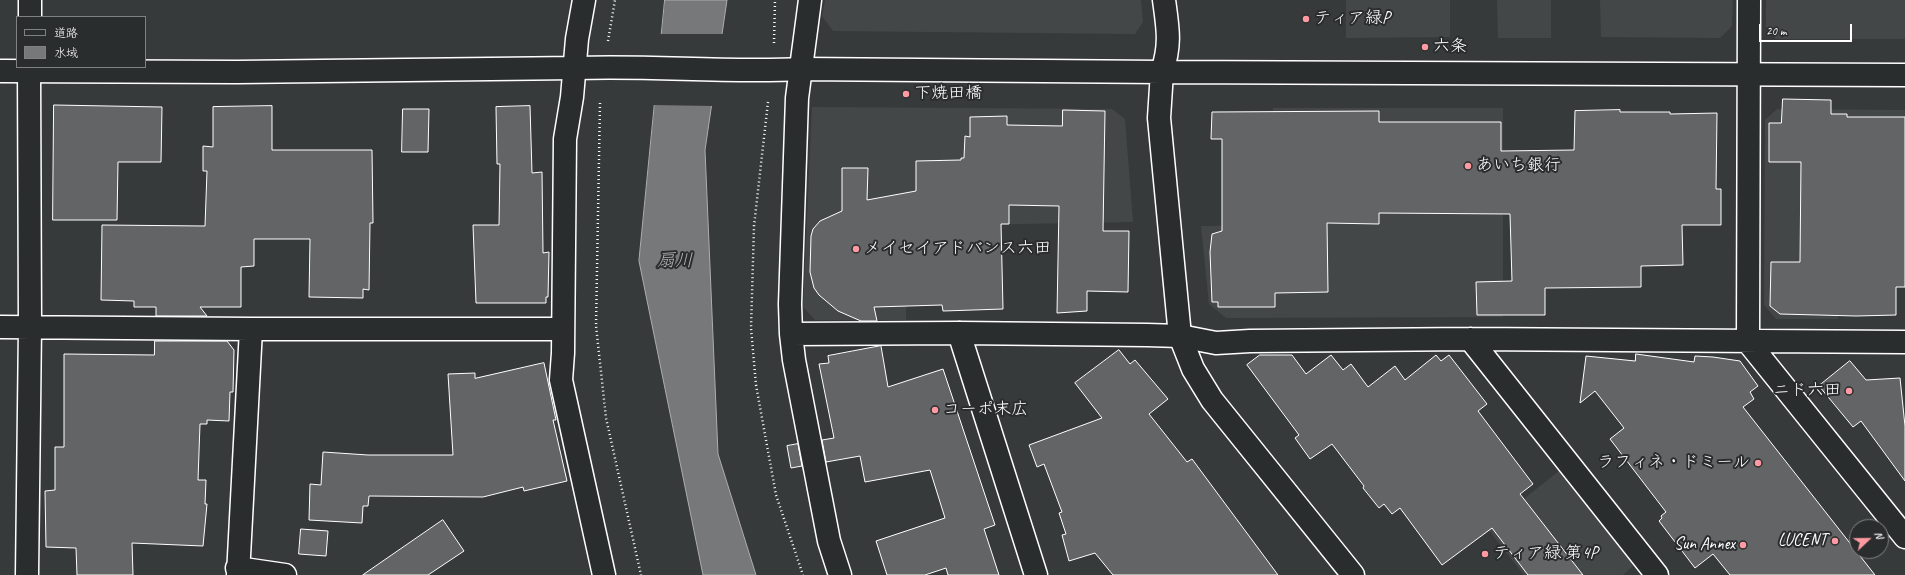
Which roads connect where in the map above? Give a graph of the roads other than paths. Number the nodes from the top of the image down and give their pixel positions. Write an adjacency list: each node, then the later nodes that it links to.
1 (30, 0): 6 (street)
2 (584, 0): 7 (street)
3 (810, 0): 9 (street)
4 (1164, 0): 11 (street)
5 (1748, 0): 12 (street)
6 (30, 16)
7 (575, 68): 8 (street); 9 (street); 17 (street)
8 (29, 69): 10 (street); 14 (street)
9 (801, 69): 11 (street); 19 (street)
10 (0, 71)
11 (1162, 72): 12 (street); 20 (street)
12 (1748, 74): 13 (street); 22 (street)
13 (1905, 75)
14 (30, 326): 15 (street); 16 (street); 26 (street)
15 (0, 327)
16 (251, 329): 17 (street); 25 (street)
17 (563, 329): 28 (street)
18 (959, 333): 19 (street); 20 (street); 30 (street)
19 (791, 334): 29 (street)
20 (1180, 336): 21 (street); 31 (street)
21 (1470, 338): 22 (street); 32 (street)
22 (1748, 342): 23 (street); 24 (street)
23 (1905, 342)
24 (1905, 537)
25 (238, 572): 27 (street)
26 (27, 575)
27 (285, 575)
28 (604, 575)
29 (840, 575)
30 (1036, 575)
31 (1353, 575)
32 (1657, 575)

